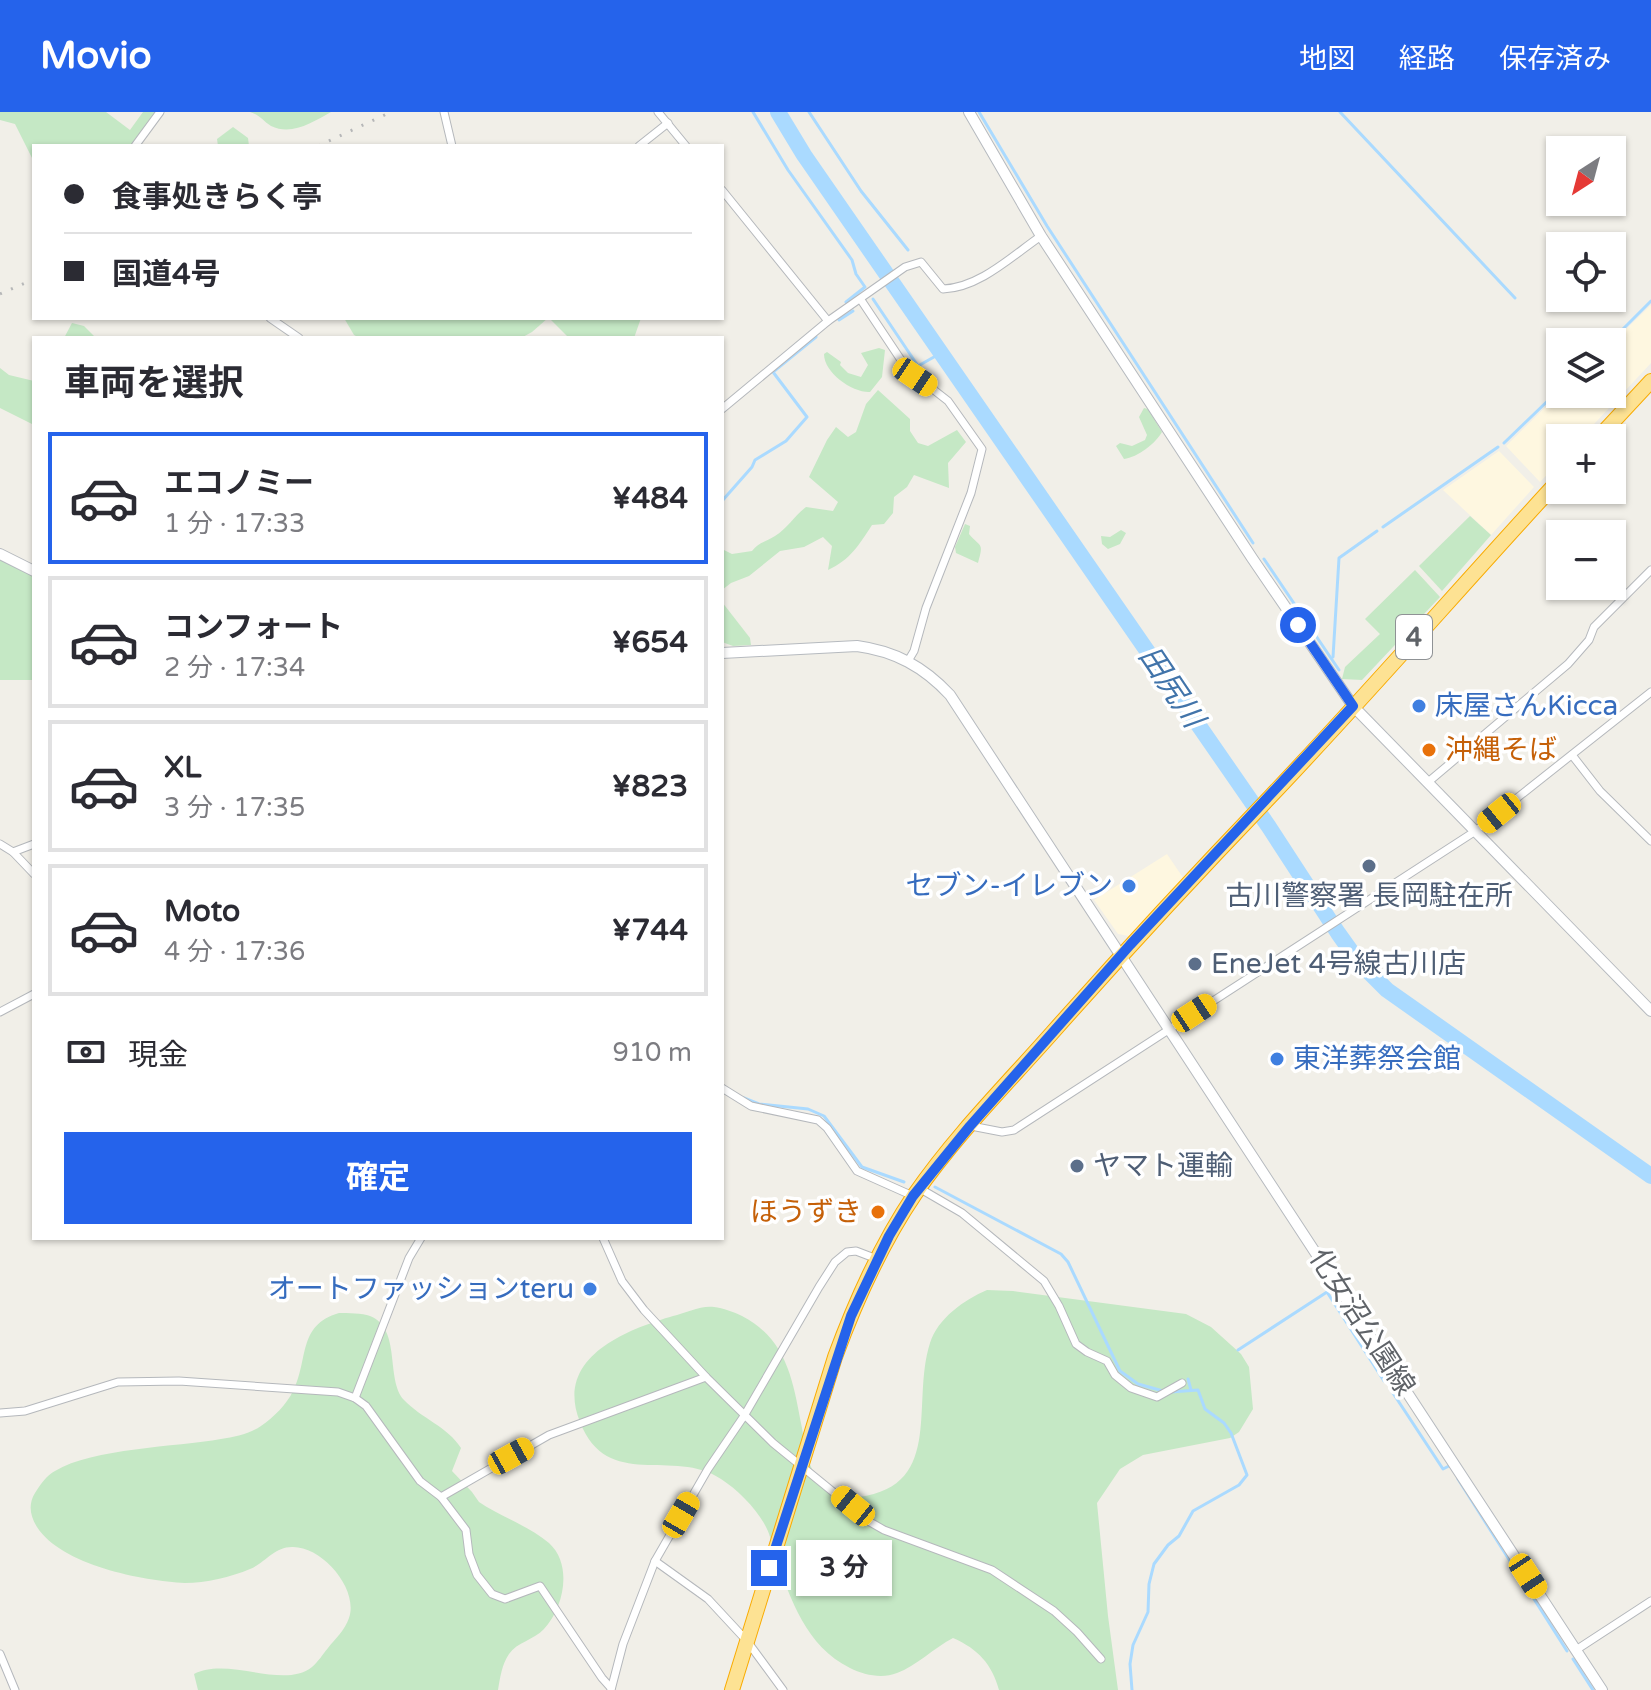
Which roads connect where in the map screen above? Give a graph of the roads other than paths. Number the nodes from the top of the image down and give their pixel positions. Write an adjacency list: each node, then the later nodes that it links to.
1 (160, 112): 6 (street)
2 (444, 112): 7 (street)
3 (658, 112): 5 (street)
4 (969, 112): 11 (street)
5 (668, 123): 8 (street); 9 (street)
6 (136, 144)
7 (452, 144)
8 (642, 144)
9 (684, 144)
10 (724, 192): 14 (street)
11 (1041, 236): 12 (street); 26 (street)
12 (861, 300): 14 (street); 24 (street)
13 (273, 320): 15 (street)
14 (828, 321): 17 (street)
15 (296, 336)
16 (1651, 381): 18 (highway)
17 (724, 407)
18 (1611, 424)
19 (1546, 494): 26 (highway, 4)
20 (0, 554): 21 (street)
21 (32, 570)
22 (1651, 570): 28 (street)
23 (724, 653): 24 (street, 化女沼公園線)
24 (908, 661): 35 (street, 化女沼公園線)
25 (1651, 692): 27 (street)
26 (1353, 706): 28 (street); 35 (highway, 4)
27 (1572, 755): 29 (street); 30 (street)
28 (1427, 783): 29 (street)
29 (1474, 832): 37 (street); 39 (street)
30 (1650, 839)
31 (0, 844): 33 (street)
32 (32, 845): 33 (street)
33 (13, 852): 34 (street)
34 (32, 872)
35 (1122, 954): 39 (street, 化女沼公園線); 41 (highway, 4)
36 (32, 995): 38 (street)
37 (1651, 1011)
38 (0, 1012)
39 (1169, 1029): 41 (street); 56 (street, 化女沼公園線)
40 (724, 1089): 42 (street)
41 (970, 1126): 42 (highway, 4)
42 (916, 1192): 45 (highway, 4); 47 (street)
43 (420, 1240): 48 (street)
44 (604, 1240): 46 (street)
45 (877, 1259): 50 (street); 51 (highway, 4)
46 (706, 1377): 50 (street); 52 (street)
47 (1182, 1383)
48 (355, 1398): 49 (street); 52 (street)
49 (0, 1413)
50 (744, 1416): 51 (street); 53 (street)
51 (803, 1466): 55 (highway, 4); 58 (street)
52 (441, 1497): 59 (street)
53 (655, 1561): 55 (street); 59 (street)
54 (1651, 1601): 56 (street)
55 (747, 1641): 61 (highway, 4); 62 (street)
56 (1576, 1650): 63 (street, 化女沼公園線)
57 (0, 1654): 60 (street)
58 (1101, 1659)
59 (611, 1689)
60 (15, 1690)
61 (732, 1690)
62 (783, 1690)
63 (1602, 1690)

